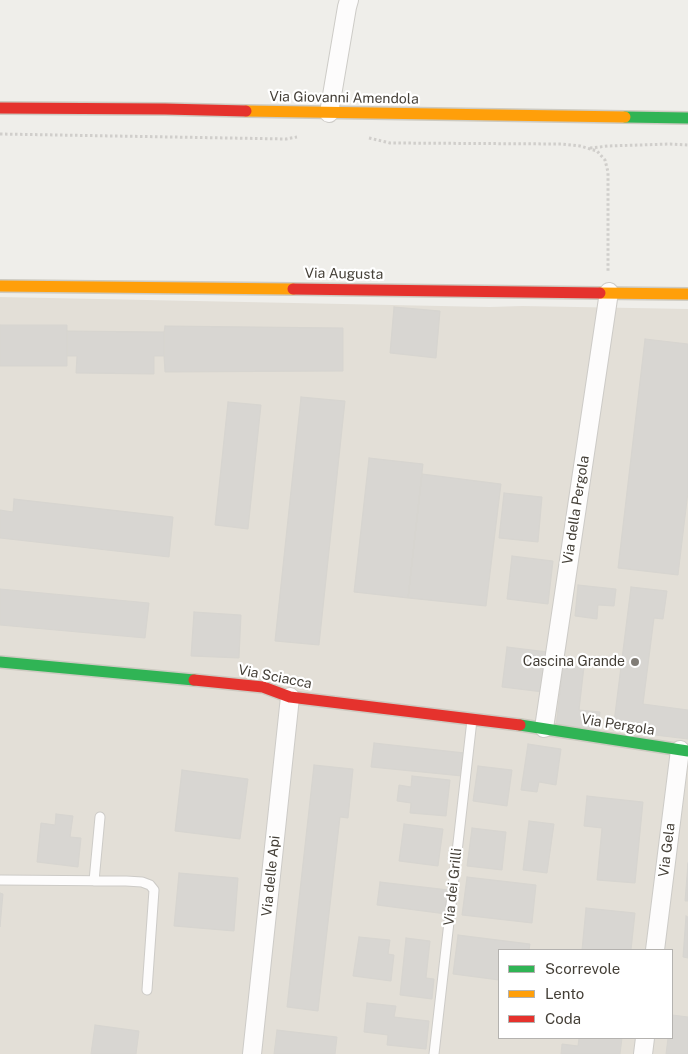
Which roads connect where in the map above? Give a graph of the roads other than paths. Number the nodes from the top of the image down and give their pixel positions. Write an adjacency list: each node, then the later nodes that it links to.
1 (349, 0): 3 (street)
2 (0, 108): 3 (street, Via Giovanni Amendola)
3 (329, 113): 4 (street, Via Giovanni Amendola)
4 (688, 118)
5 (0, 286): 6 (street, Via Augusta)
6 (609, 292): 7 (street, Via Augusta); 11 (street, Via della Pergola)
7 (688, 294)
8 (0, 662): 9 (street, Via Sciacca)
9 (290, 697): 10 (street, Via Sciacca); 19 (street, Via delle Api)
10 (472, 719): 11 (street, Via Sciacca); 20 (lane, Via dei Grilli)
11 (544, 728): 12 (street, Via Pergola)
12 (684, 751): 16 (street, Via Gela)
13 (100, 817): 15 (lane)
14 (0, 880): 15 (lane)
15 (94, 881): 17 (lane)
16 (655, 949)
17 (146, 990)
18 (644, 1039): 21 (street)
19 (252, 1054)
20 (434, 1054)
21 (642, 1054)

